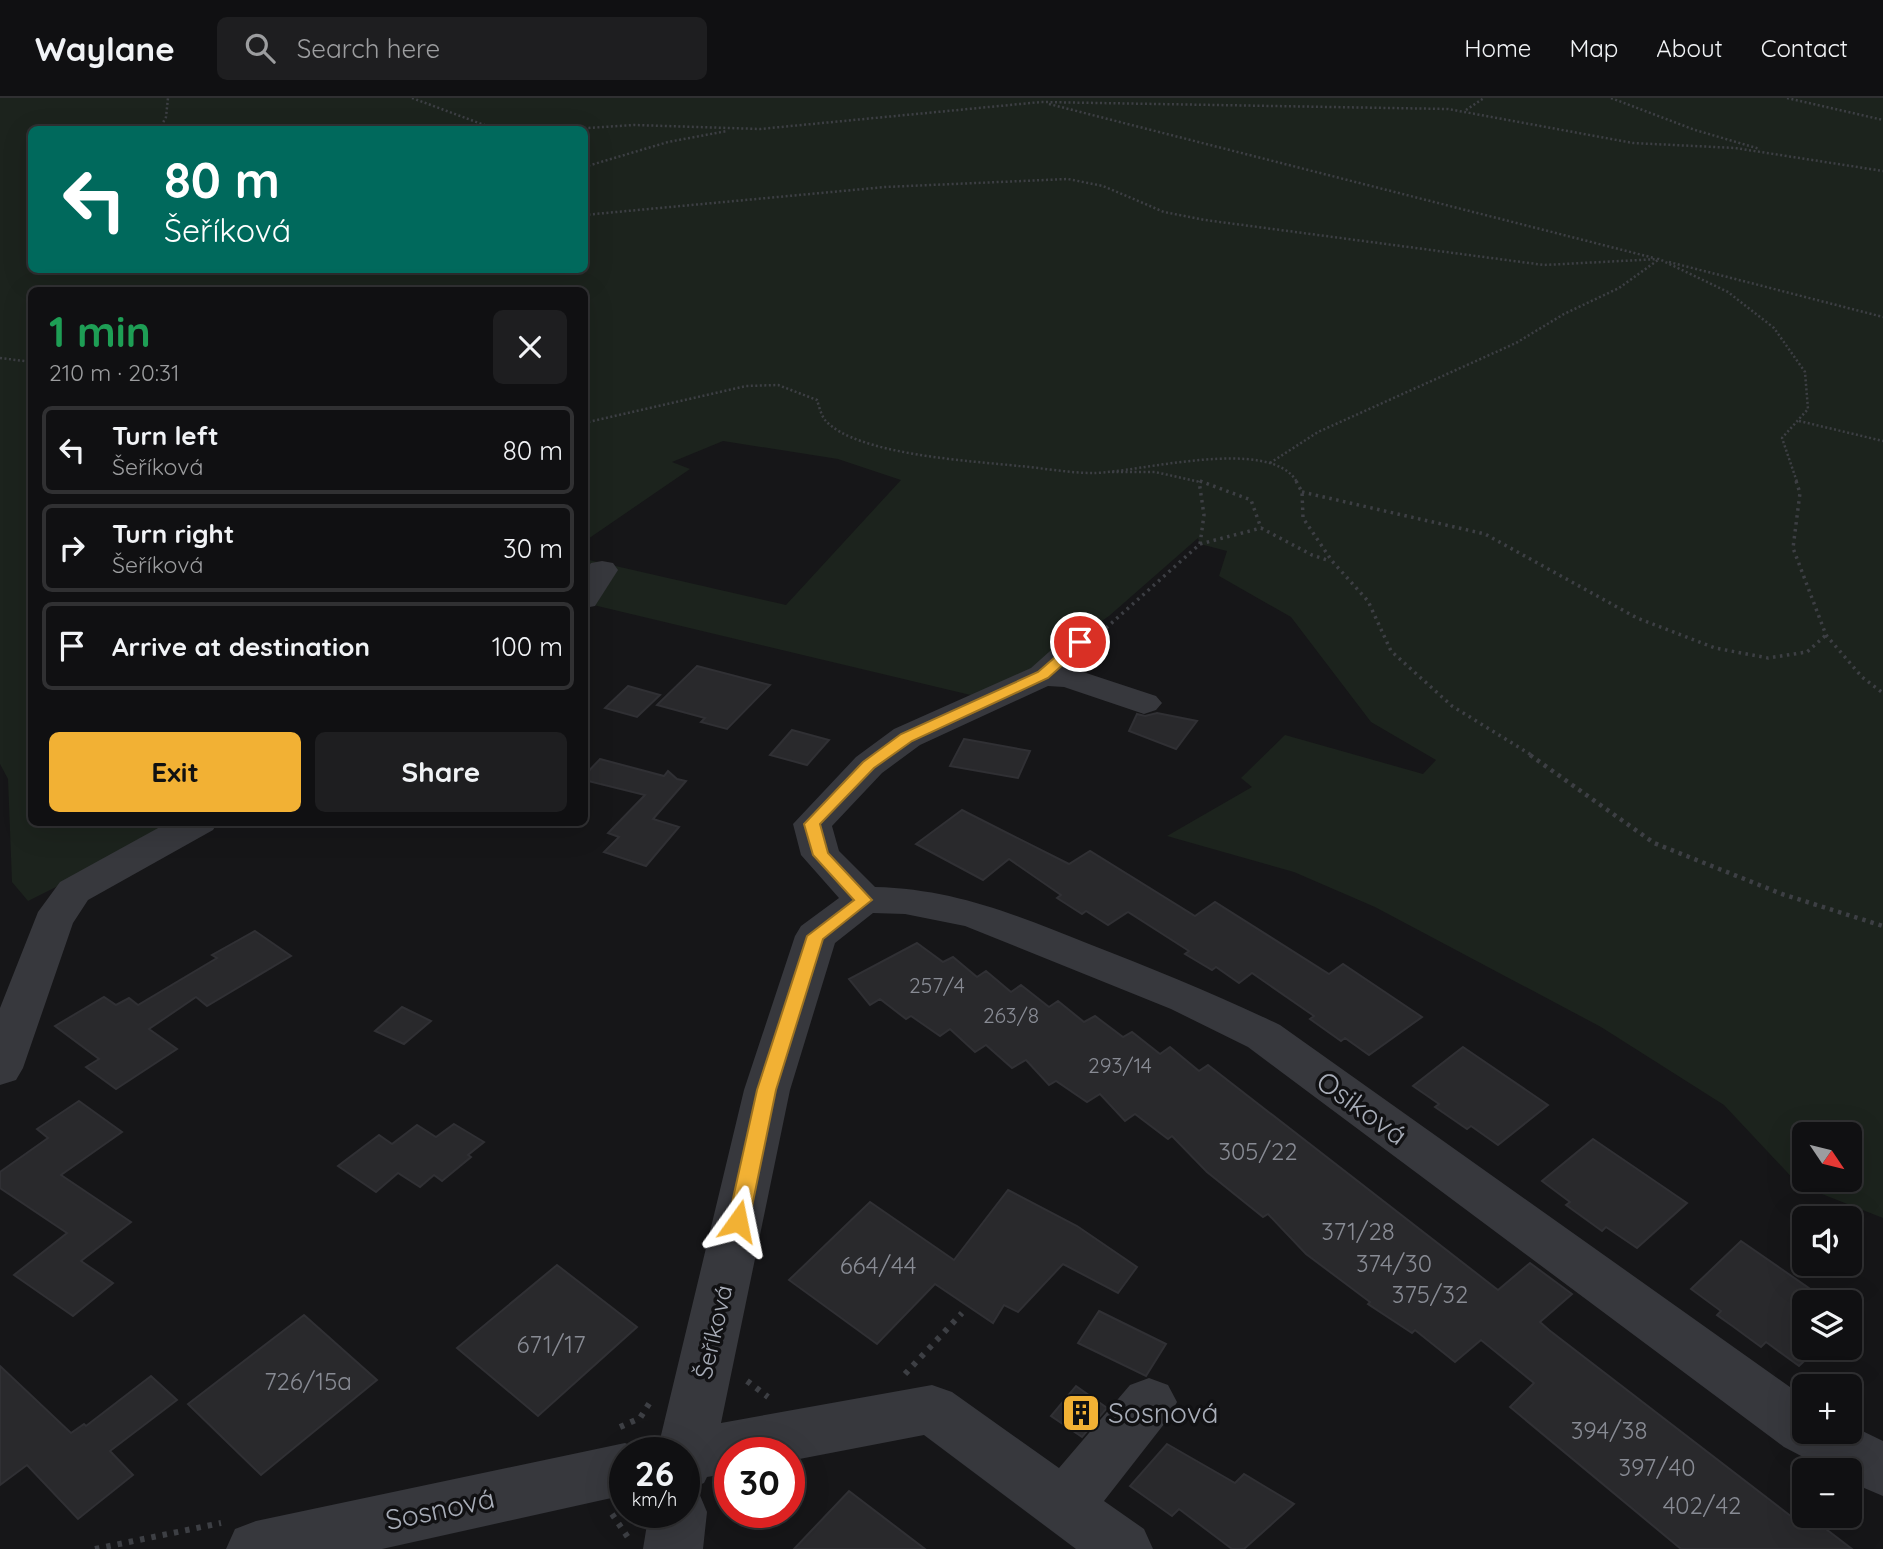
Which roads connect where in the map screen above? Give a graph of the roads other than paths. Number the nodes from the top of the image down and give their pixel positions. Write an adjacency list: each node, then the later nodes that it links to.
1 (602, 570): 2 (street)
2 (588, 593)
3 (1080, 642): 4 (street)
4 (1043, 675): 5 (street); 7 (street)
5 (1144, 703)
6 (192, 826): 8 (street)
7 (864, 900): 10 (street, Osiková); 11 (street, Šeříková)
8 (0, 1068)
9 (1149, 1402): 16 (street)
10 (1792, 1420)
11 (690, 1437)
12 (1832, 1444): 15 (street)
13 (609, 1453): 18 (street, Sosnová)
14 (700, 1456): 16 (street)
15 (1883, 1471)
16 (1064, 1506): 20 (street)
17 (676, 1528): 19 (street)
18 (243, 1535)
19 (673, 1549)
20 (1123, 1549)

